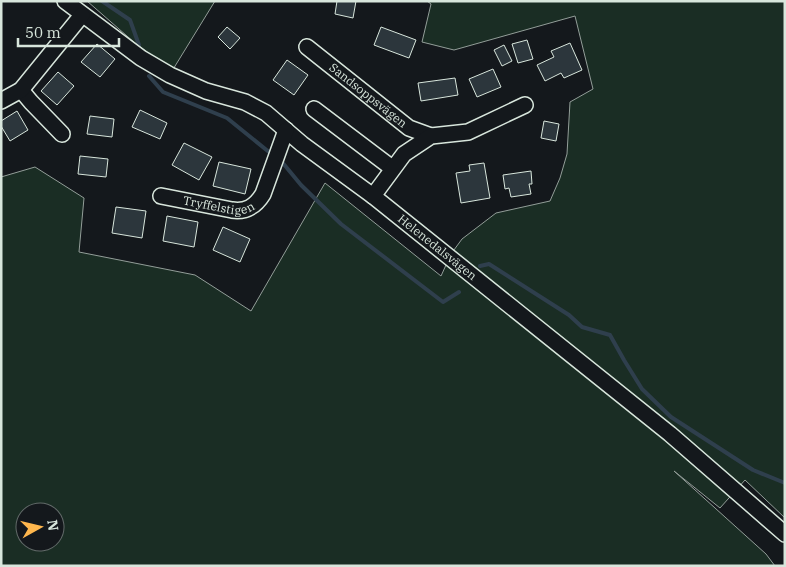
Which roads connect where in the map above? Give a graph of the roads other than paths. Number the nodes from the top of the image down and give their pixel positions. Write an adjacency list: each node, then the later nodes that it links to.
1 (65, 1): 2 (street, Helenedalsvägen)
2 (82, 15): 4 (street); 8 (street, Helenedalsvägen)
3 (307, 47): 10 (street, Sandsoppsvägen)
4 (21, 90): 5 (street); 9 (street)
5 (1, 101)
6 (526, 105): 10 (street, Sandsoppsvägen)
7 (314, 109): 11 (street)
8 (286, 130): 12 (street, Tryffelstigen); 13 (street, Helenedalsvägen)
9 (62, 134)
10 (431, 136): 11 (street, Sandsoppsvägen)
11 (392, 168): 13 (street, Sandsoppsvägen)
12 (160, 196)
13 (373, 196): 14 (street, Helenedalsvägen)
14 (785, 534)

